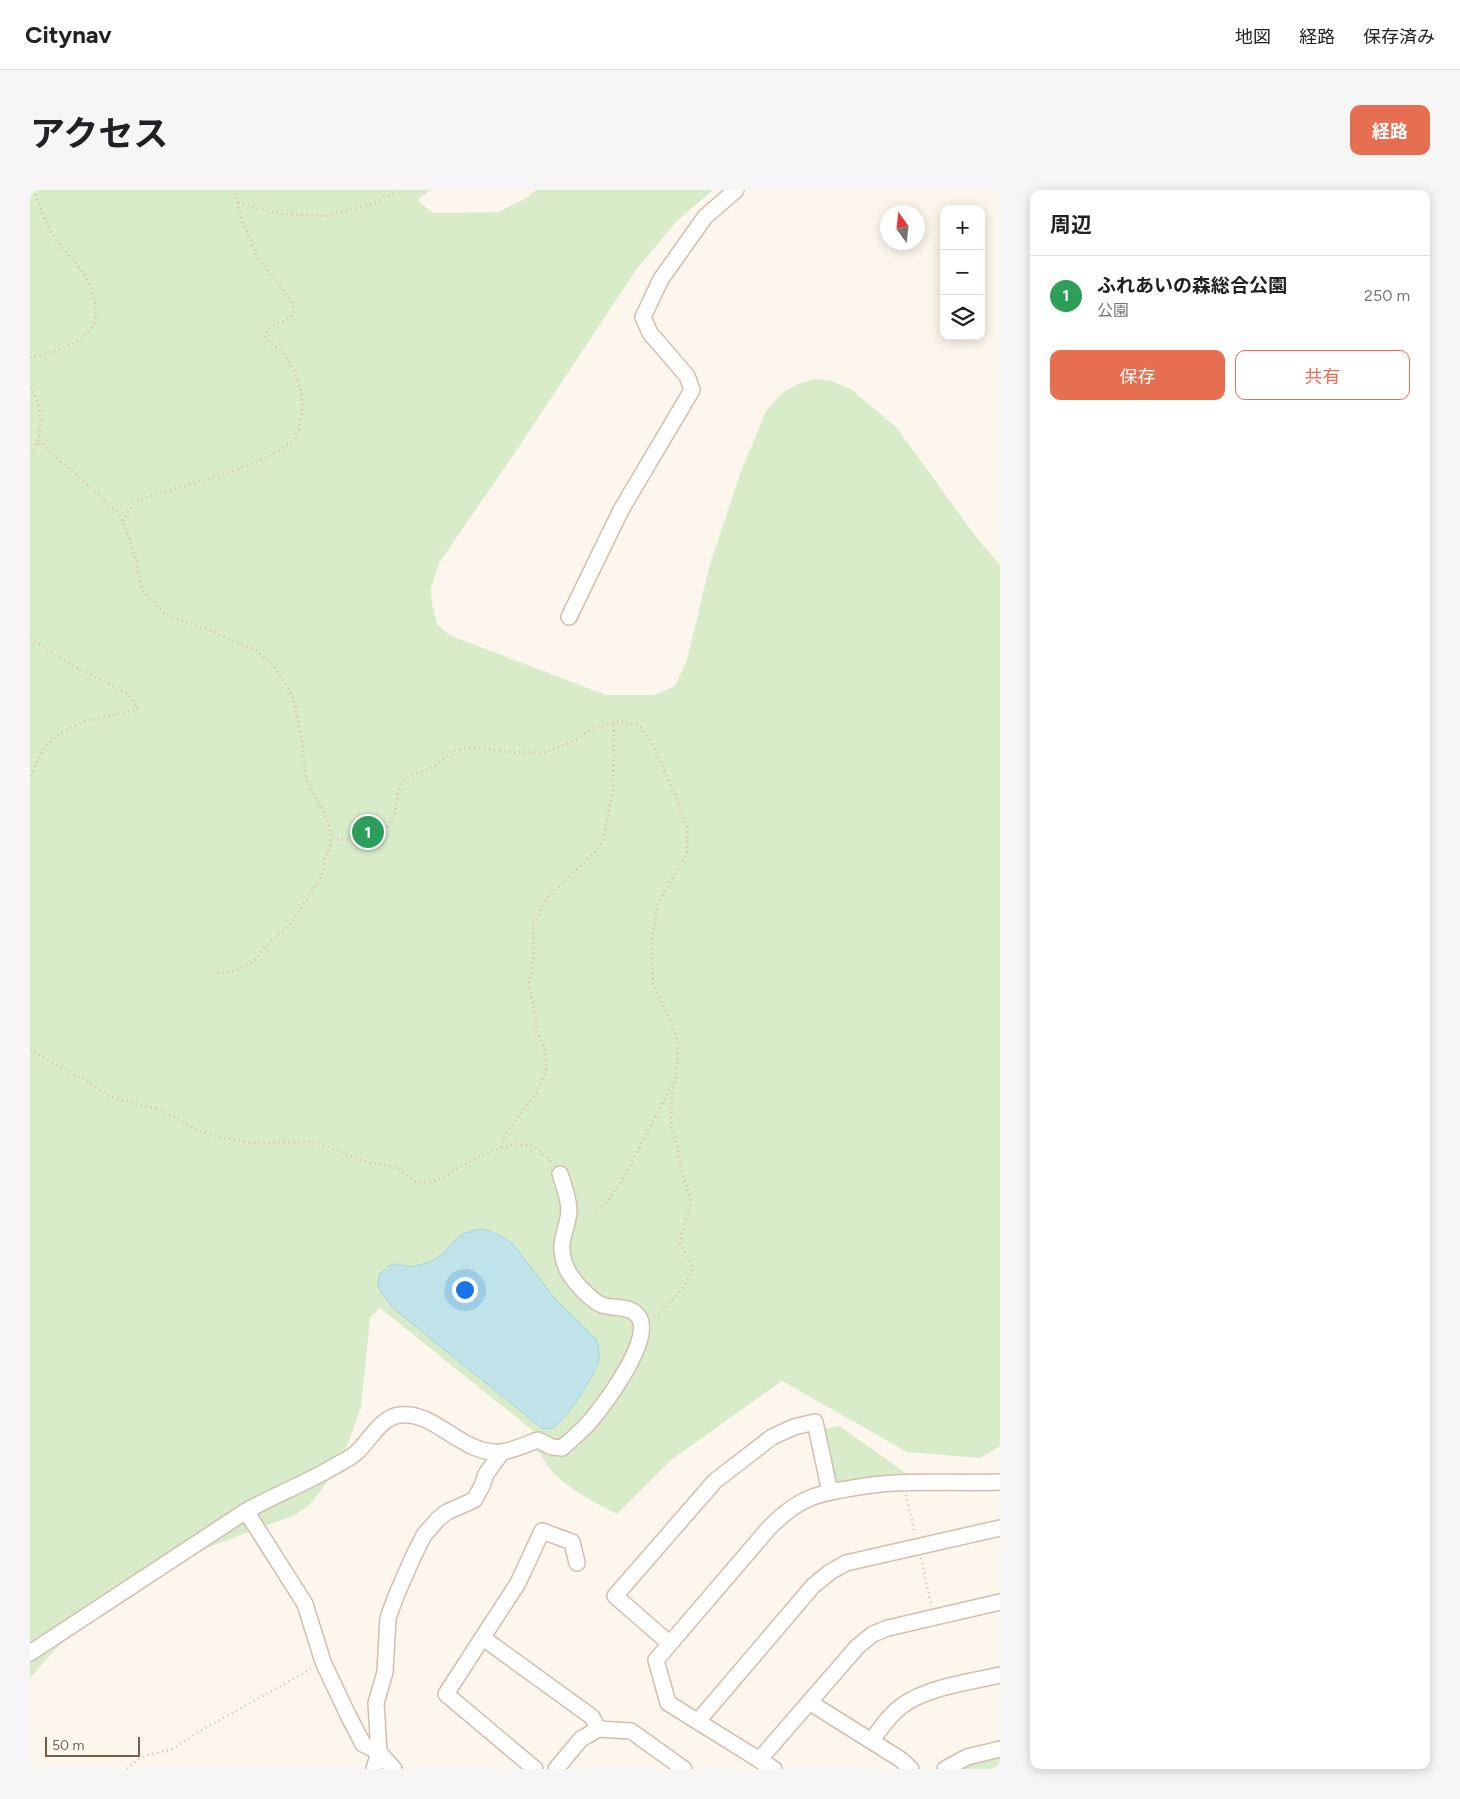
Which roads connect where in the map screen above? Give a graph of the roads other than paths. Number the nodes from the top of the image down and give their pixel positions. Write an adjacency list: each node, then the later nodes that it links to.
1 (736, 190): 2 (street)
2 (569, 617)
3 (560, 1174): 4 (street)
4 (502, 1452): 7 (street); 20 (street)
5 (1000, 1482): 6 (street)
6 (830, 1492): 12 (street); 12 (street)
7 (246, 1511): 13 (street); 20 (street)
8 (1000, 1528): 16 (street)
9 (577, 1563): 11 (street)
10 (1000, 1602): 15 (street)
11 (483, 1638): 17 (street); 24 (street)
12 (669, 1643): 16 (street)
13 (30, 1653)
14 (1000, 1675): 18 (street)
15 (809, 1702): 18 (street); 21 (street)
16 (698, 1721): 21 (street)
17 (598, 1729): 25 (street); 26 (street)
18 (872, 1740): 28 (street)
19 (1000, 1750): 29 (street)
20 (379, 1752): 22 (street); 23 (street)
21 (759, 1760): 27 (street)
22 (374, 1769)
23 (394, 1769)
24 (535, 1769)
25 (556, 1769)
26 (684, 1769)
27 (774, 1769)
28 (911, 1769)
29 (945, 1769)

